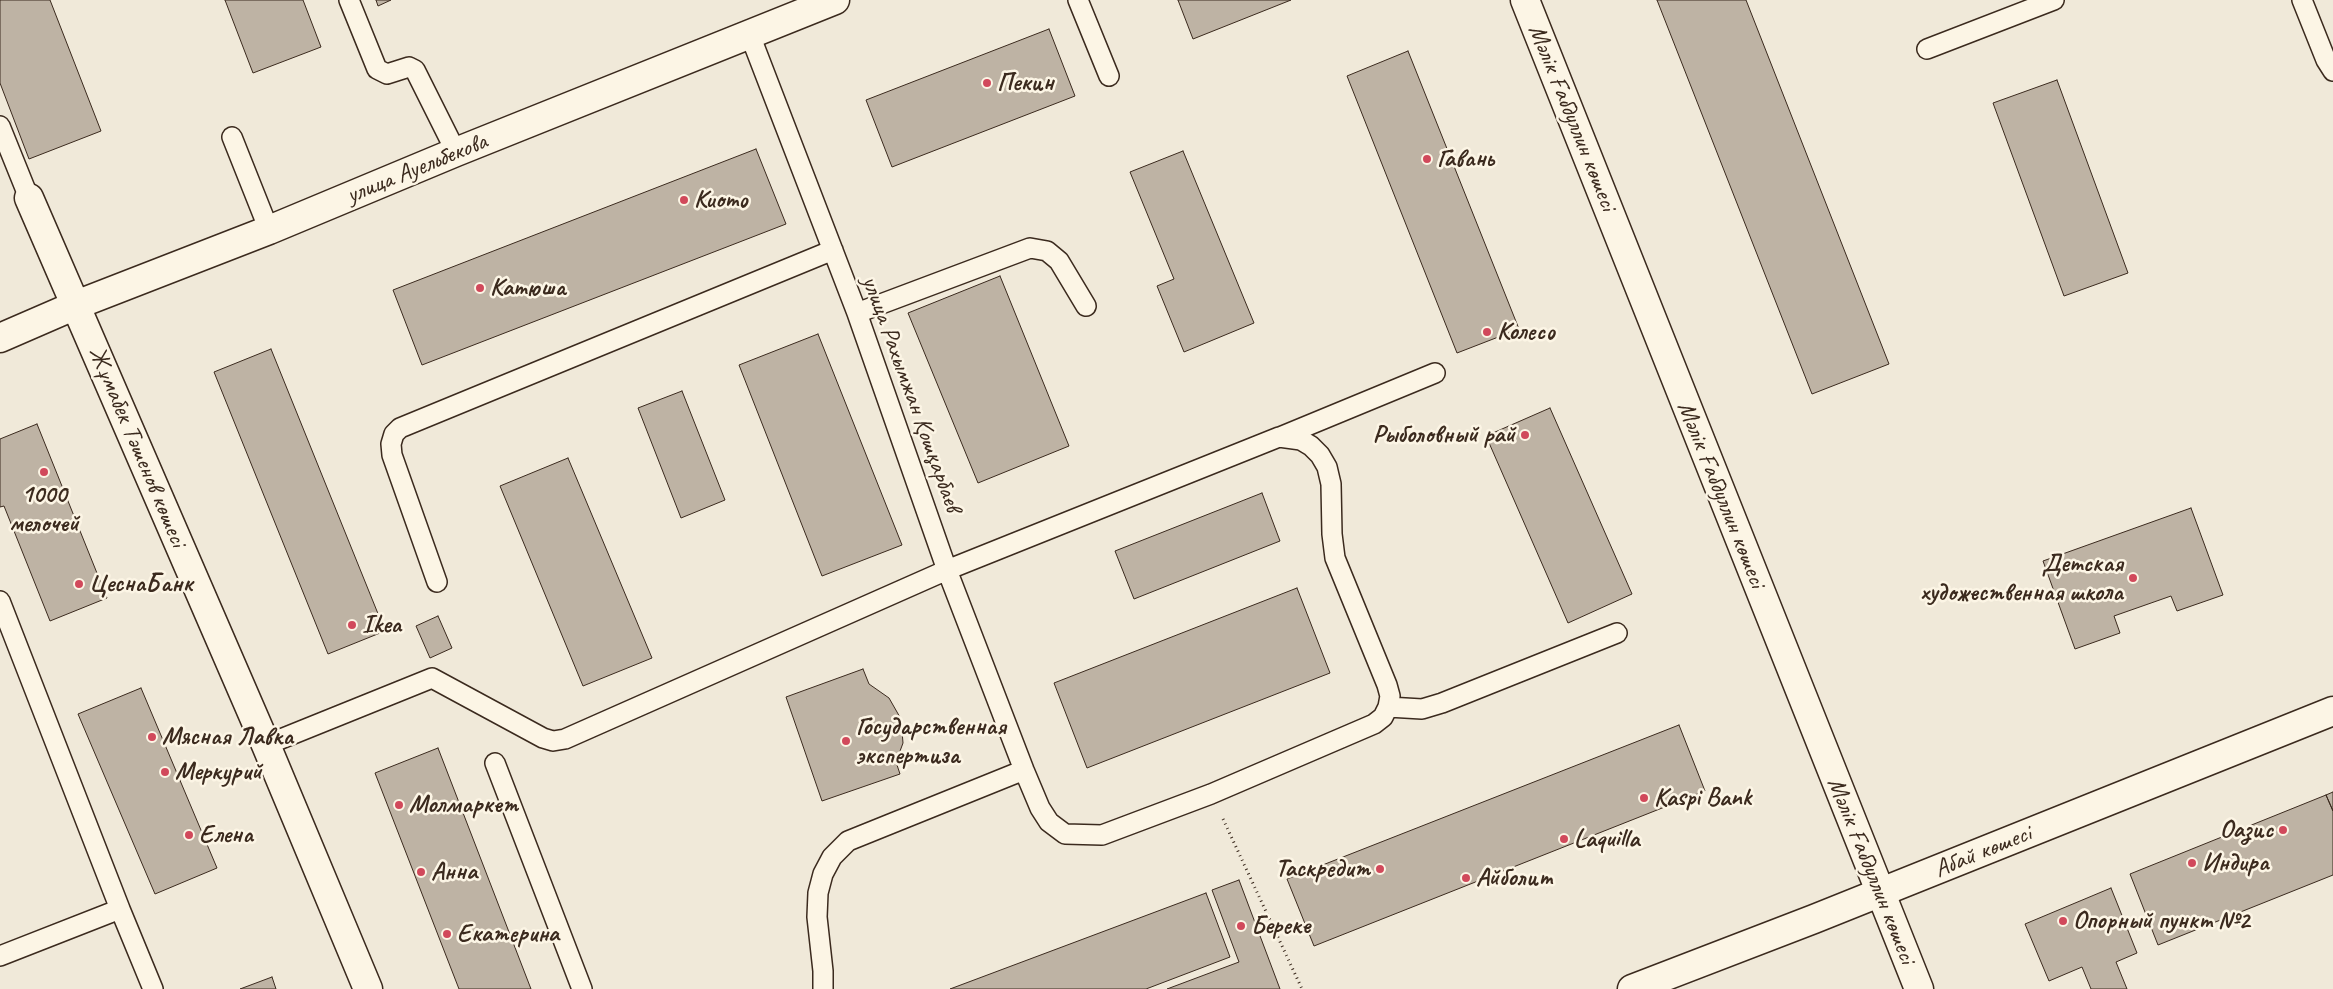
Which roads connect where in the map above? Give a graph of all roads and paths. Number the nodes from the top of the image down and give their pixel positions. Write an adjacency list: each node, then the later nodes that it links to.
1 (349, 0): 13 (lane)
2 (835, 0): 7 (street, улица Ауельбекова)
3 (1078, 0): 10 (lane)
4 (1525, 0): 33 (street, Мәлік Ғабдуллин көшесі)
5 (2054, 0): 8 (lane)
6 (2302, 0): 9 (lane)
7 (750, 35): 13 (street, улица Ауельбекова); 16 (lane, улица Рахымжан Қошқарбаев)
8 (1927, 49)
9 (2333, 71)
10 (1109, 76)
11 (0, 126): 14 (lane, Жұмабек Тәшенов көшесі)
12 (232, 138): 15 (lane)
13 (456, 152): 15 (street, улица Ауельбекова)
14 (29, 198): 17 (street, Жұмабек Тәшенов көшесі)
15 (269, 230): 17 (street, улица Ауельбекова)
16 (833, 250): 19 (lane, улица Рахымжан Қошқарбаев); 24 (lane)
17 (76, 305): 20 (street, улица Ауельбекова); 29 (street, Жұмабек Тәшенов көшесі)
18 (1086, 306): 19 (lane)
19 (856, 313): 23 (lane, улица Рахымжан Қошқарбаев)
20 (0, 338)
21 (1435, 373): 22 (lane)
22 (1279, 437): 23 (lane); 27 (lane)
23 (947, 570): 29 (lane); 31 (lane, улица Рахымжан Қошқарбаев)
24 (437, 582)
25 (0, 601): 34 (lane)
26 (1617, 633): 27 (lane)
27 (1388, 707): 32 (lane, улица Рахымжан Қошқарбаев)
28 (2333, 712): 33 (street, Абай көшесі)
29 (266, 745): 37 (street, Жұмабек Тәшенов көшесі)
30 (495, 763): 38 (lane)
31 (1024, 770): 32 (lane, улица Рахымжан Қошқарбаев); 39 (lane)
32 (1211, 794): 40 (path)
33 (1879, 893): 41 (street, Абай көшесі); 42 (street, Мәлік Ғабдуллин көшесі)
34 (120, 909): 35 (lane); 36 (lane)
35 (0, 956)
36 (153, 989)
37 (368, 989)
38 (582, 989)
39 (823, 989)
40 (1302, 989)
41 (1632, 989)
42 (1919, 989)

